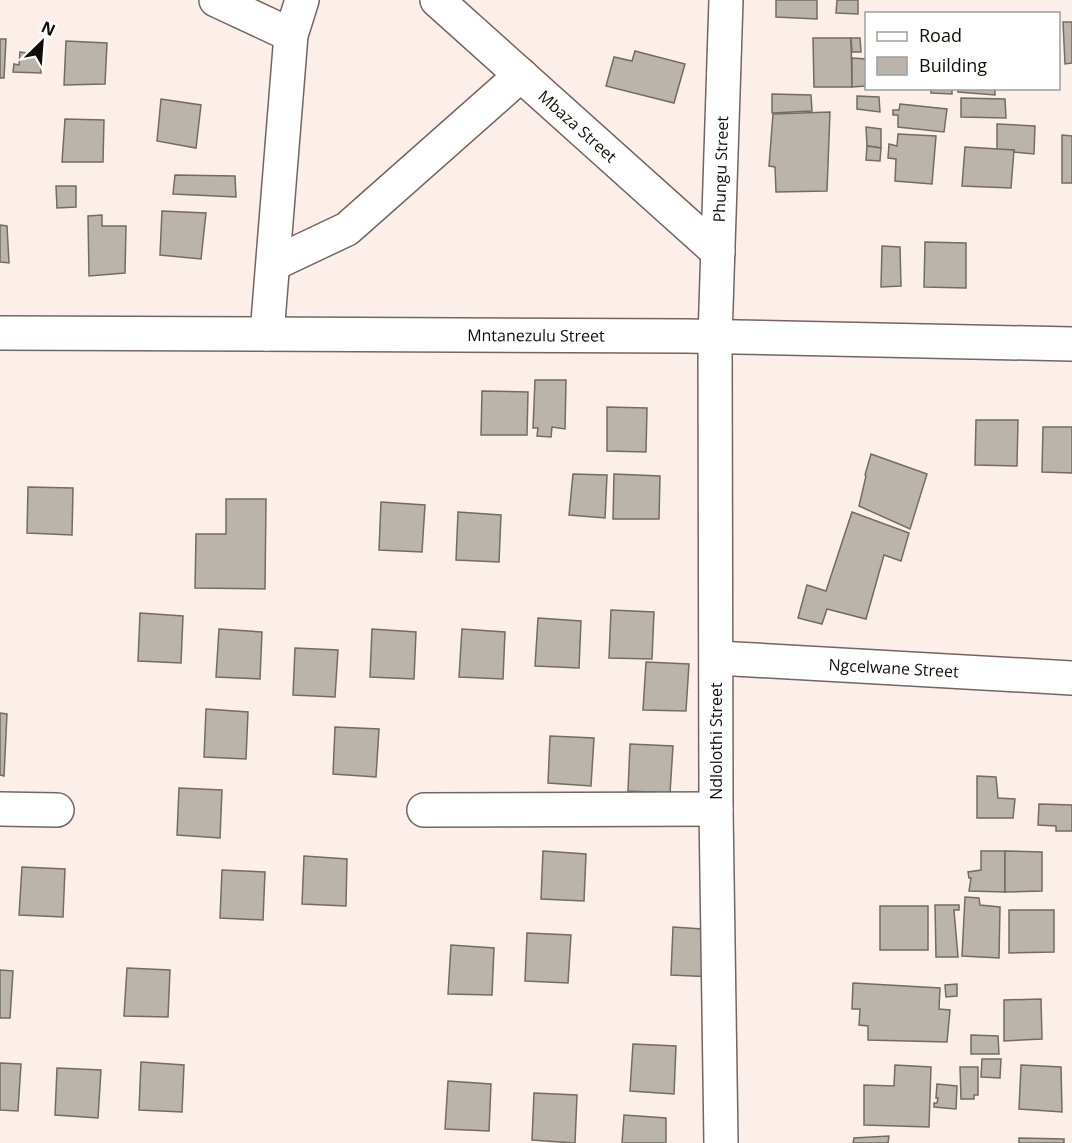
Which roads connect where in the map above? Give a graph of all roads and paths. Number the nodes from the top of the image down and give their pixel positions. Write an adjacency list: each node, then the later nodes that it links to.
1 (216, 0): 5 (street)
2 (302, 0): 5 (street)
3 (437, 0): 6 (street, Mbaza Street)
4 (726, 0): 7 (street, Phungu Street)
5 (291, 35): 8 (street)
6 (521, 75): 7 (street, Mbaza Street); 8 (street)
7 (718, 252): 11 (street, Phungu Street)
8 (273, 264): 10 (street)
9 (0, 333): 10 (street, Mntanezulu Street)
10 (267, 334): 11 (street, Mntanezulu Street)
11 (715, 338): 12 (street, Mntanezulu Street); 13 (street, Ndlolothi Street)
12 (1072, 344)
13 (717, 658): 14 (street, Ngcelwane Street); 15 (street, Ndlolothi Street)
14 (1072, 678)
15 (716, 808): 18 (street); 19 (street, Ndlolothi Street)
16 (0, 809): 17 (street)
17 (57, 810)
18 (424, 810)
19 (721, 1143)

